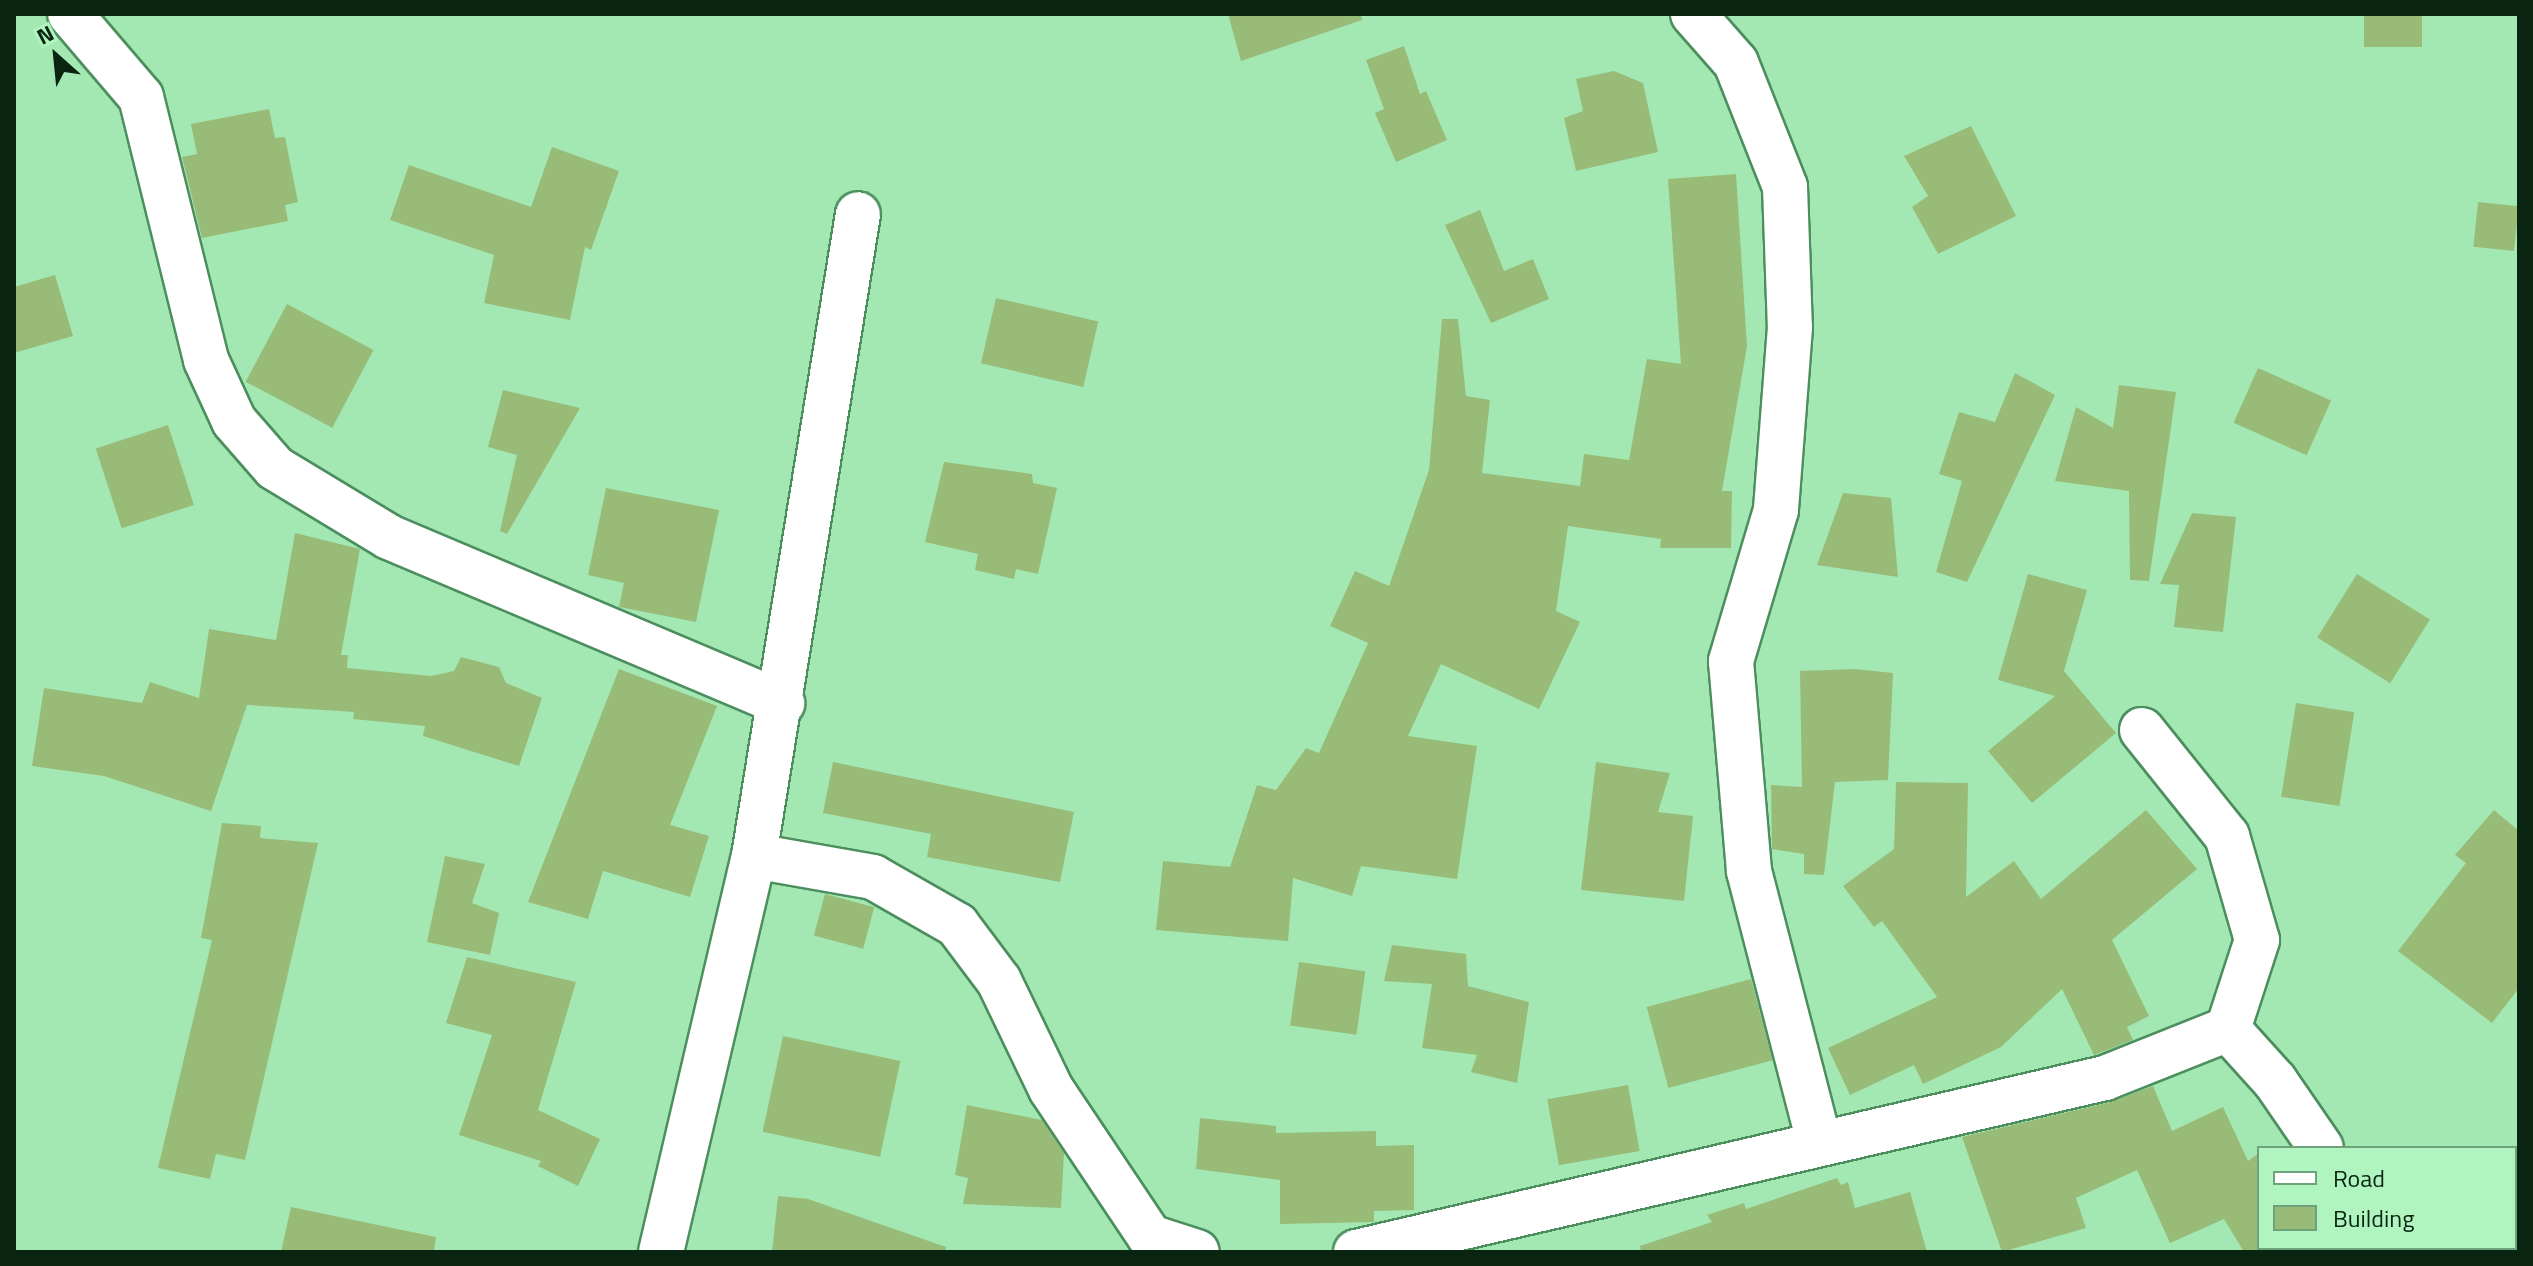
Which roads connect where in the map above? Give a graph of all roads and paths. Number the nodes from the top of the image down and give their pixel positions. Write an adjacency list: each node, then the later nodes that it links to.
1 (70, 14): 4 (street)
2 (1693, 14): 8 (street)
3 (858, 214): 4 (street)
4 (782, 703): 6 (street)
5 (2142, 730): 7 (street)
6 (754, 856): 10 (street); 11 (street)
7 (2228, 1029): 8 (street); 9 (street)
8 (1819, 1142): 12 (street)
9 (2320, 1146)
10 (661, 1252)
11 (1197, 1252)
12 (1356, 1252)

